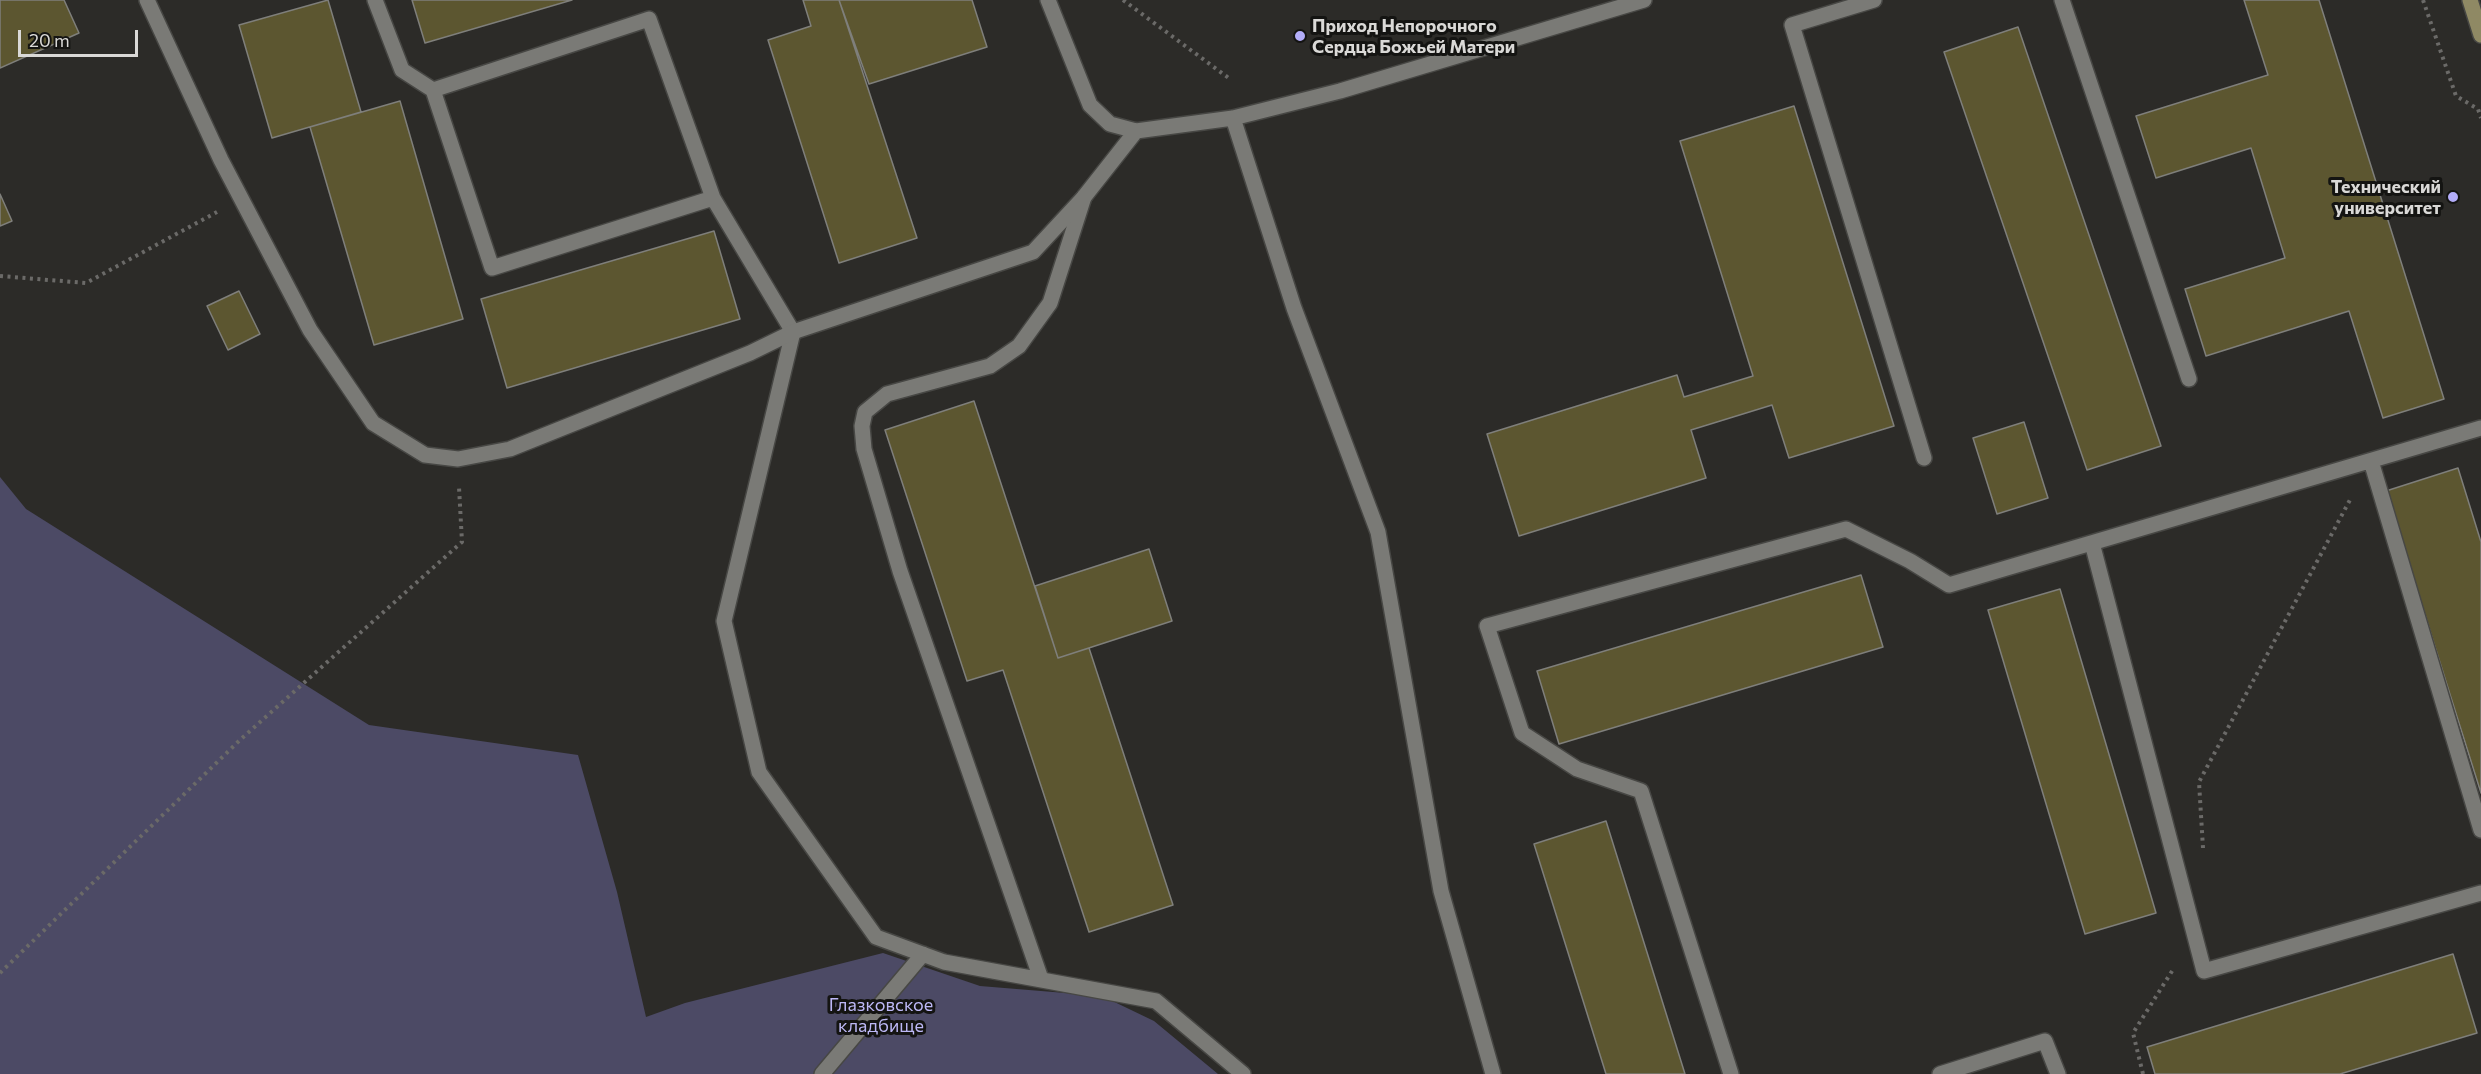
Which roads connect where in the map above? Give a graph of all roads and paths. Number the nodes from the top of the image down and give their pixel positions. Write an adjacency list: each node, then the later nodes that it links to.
1 (147, 0): 18 (street)
2 (375, 0): 12 (street)
3 (1048, 0): 15 (street)
4 (1123, 0): 11 (path)
5 (1644, 0): 14 (street)
6 (1874, 0): 23 (street)
7 (2062, 0): 21 (street)
8 (2423, 0): 13 (path)
9 (2470, 0): 10 (main road)
10 (2481, 35)
11 (1230, 79)
12 (433, 90): 17 (street); 17 (street)
13 (2481, 117)
14 (1233, 118): 15 (street); 36 (street)
15 (1136, 131): 16 (street)
16 (1084, 197): 20 (street); 33 (street)
17 (713, 198): 20 (street)
18 (242, 200): 19 (path); 24 (street)
19 (0, 276)
20 (794, 332): 24 (street); 31 (street)
21 (2189, 379)
22 (2481, 428): 25 (street)
23 (1924, 458)
24 (458, 459): 32 (path)
25 (2371, 461): 26 (street); 27 (street); 28 (path)
26 (2091, 543): 30 (street); 37 (street)
27 (2481, 830)
28 (2204, 860)
29 (2481, 893): 30 (street)
30 (2195, 935): 40 (path)
31 (923, 954): 33 (street); 34 (street)
32 (0, 974)
33 (1041, 979): 35 (street)
34 (822, 1074)
35 (1243, 1074)
36 (1493, 1074)
37 (1731, 1074)
38 (1940, 1074): 39 (street)
39 (2058, 1074)
40 (2143, 1074)

